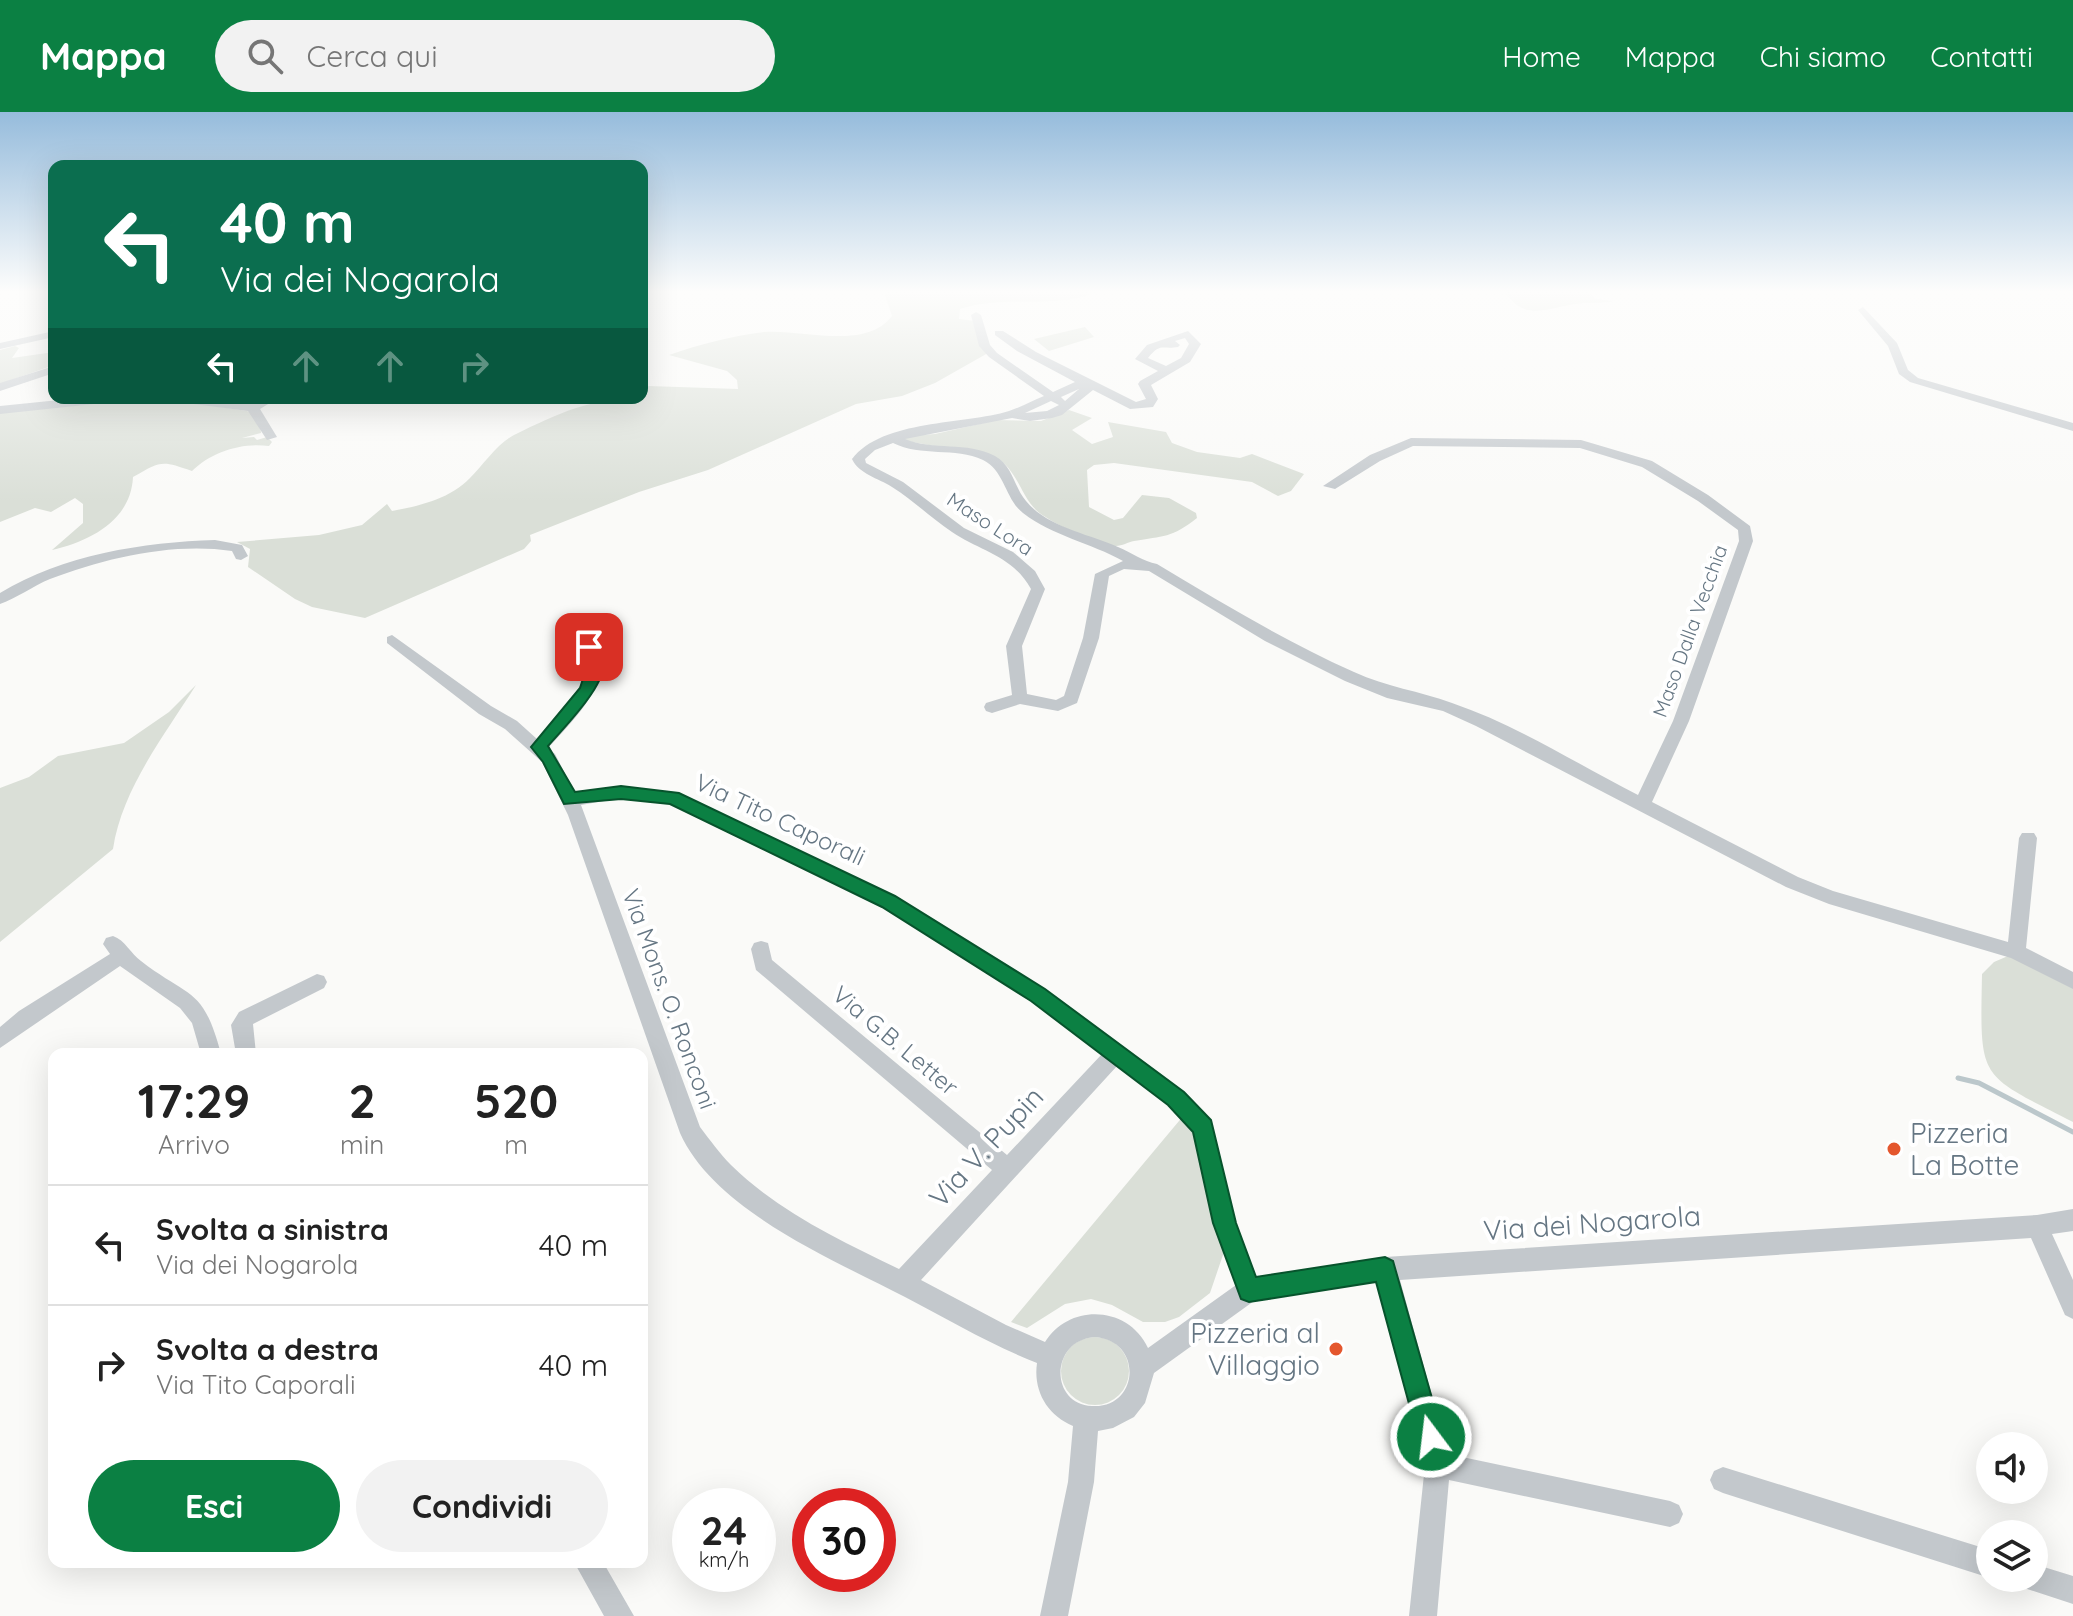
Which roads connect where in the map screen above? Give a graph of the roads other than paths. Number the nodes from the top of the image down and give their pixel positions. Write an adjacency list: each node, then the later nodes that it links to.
1 (1005, 362): 10 (street)
2 (1045, 362): 8 (street)
3 (1148, 362): 7 (street)
4 (1182, 362): 7 (street)
5 (1899, 362): 18 (street)
6 (48, 371): 9 (street)
7 (1167, 371): 8 (street)
8 (1088, 384): 10 (street); 14 (street)
9 (0, 387)
10 (1051, 396): 14 (street); 17 (street)
11 (56, 404): 16 (street)
12 (222, 404): 15 (street)
13 (260, 404): 15 (street)
14 (1066, 406): 17 (street)
15 (252, 408): 19 (street)
16 (0, 410)
17 (1012, 414): 20 (street)
18 (2073, 427)
19 (271, 437)
20 (896, 438): 23 (street); 27 (street, Maso Lora)
21 (1330, 486): 31 (street, Maso Dalla Vecchia)
22 (241, 556): 24 (street)
23 (1142, 566): 27 (street); 31 (street)
24 (0, 599)
25 (392, 640): 29 (street, Via Mons. O. Ronconi)
26 (574, 640): 29 (street)
27 (1020, 698): 28 (street)
28 (992, 707)
29 (539, 747): 30 (street, Via Mons. O. Ronconi)
30 (570, 800): 40 (street, Via Tito Caporali); 45 (street, Via Mons. O. Ronconi)
31 (1641, 806): 34 (street)
32 (2028, 838): 34 (street)
33 (761, 949): 41 (street, Via G.B. Letter)
34 (2016, 952): 35 (street)
35 (2073, 981)
36 (317, 982): 39 (street)
37 (0, 1039): 38 (street)
38 (209, 1048)
39 (245, 1048)
40 (1115, 1054): 41 (street, Via V. Pupin); 46 (street, Via Tito Caporali)
41 (1006, 1168): 45 (street, Via V. Pupin)
42 (2073, 1220): 43 (street, Via dei Nogarola)
43 (2037, 1226): 44 (street, Via dei Nogarola); 47 (street)
44 (1385, 1269): 46 (street, Via dei Nogarola); 51 (street)
45 (902, 1283): 48 (street, Via Mons. O. Ronconi)
46 (1249, 1290): 49 (street, Via dei Nogarola)
47 (2073, 1307)
48 (1051, 1356): 49 (street); 50 (street)
49 (1141, 1368): 50 (street)
50 (1086, 1420): 59 (street)
51 (1438, 1465): 53 (street); 60 (street)
52 (1723, 1480): 54 (street)
53 (1670, 1514)
54 (1976, 1560)
55 (592, 1568): 58 (street)
56 (2048, 1582): 57 (street)
57 (2073, 1590)
58 (620, 1616)
59 (1054, 1616)
60 (1423, 1616)

